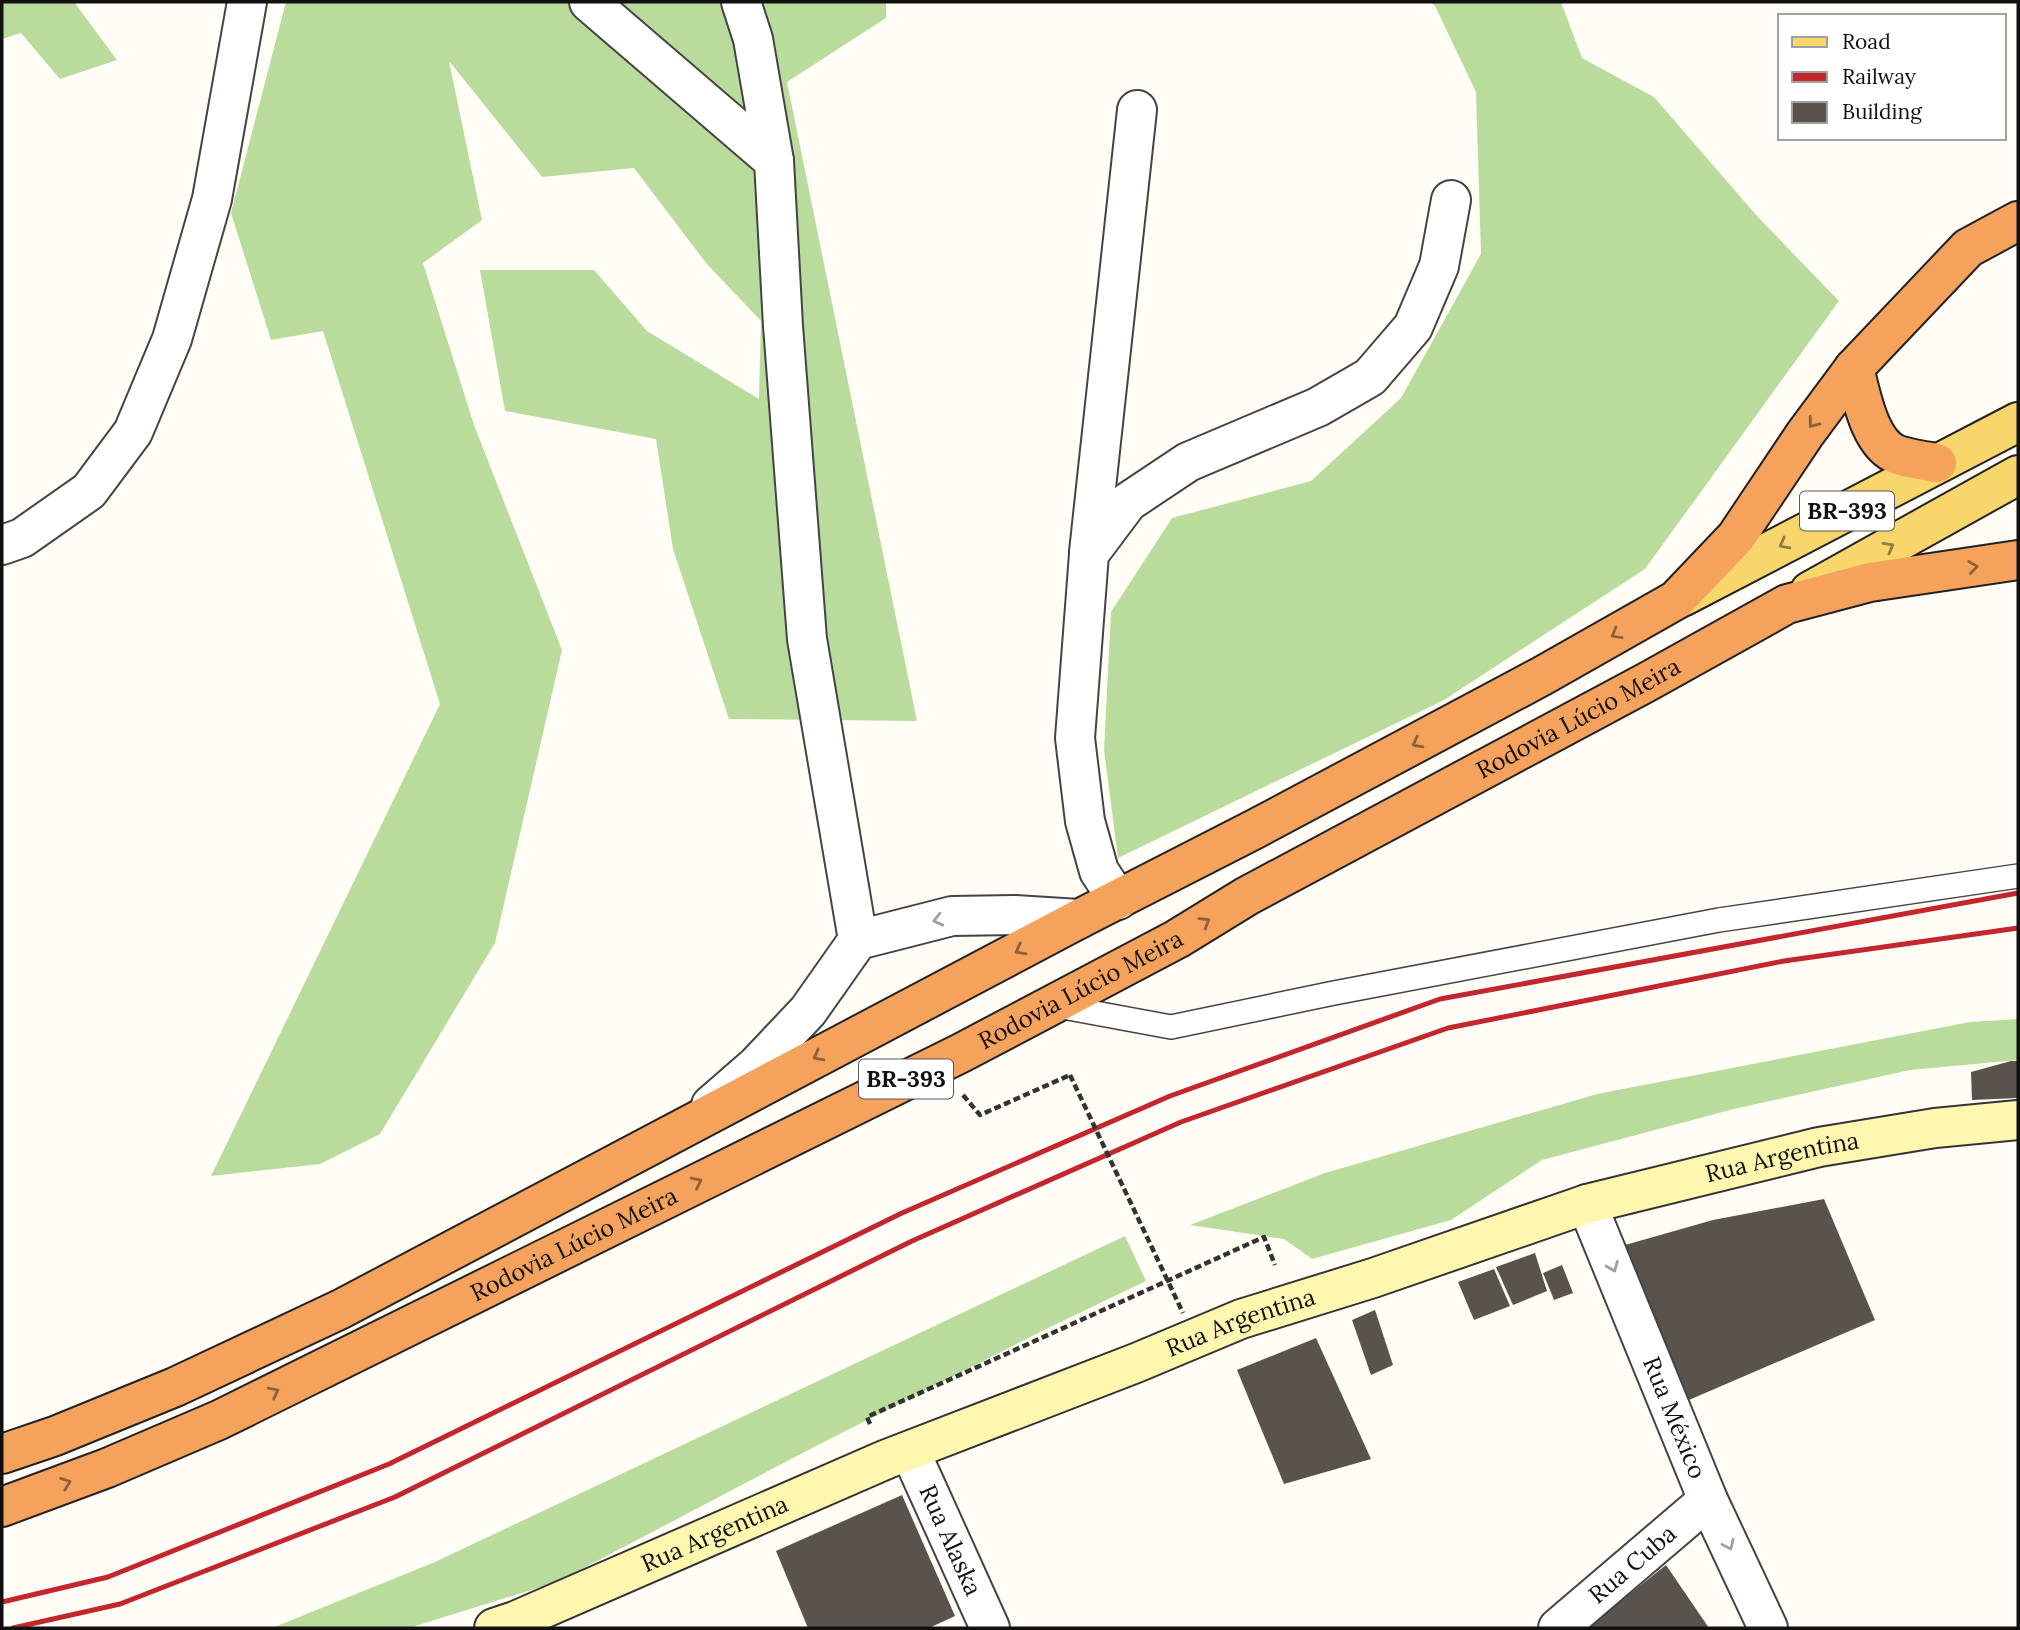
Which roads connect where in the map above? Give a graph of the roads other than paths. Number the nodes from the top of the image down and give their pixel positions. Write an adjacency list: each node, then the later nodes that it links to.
1 (247, 2): 12 (street)
2 (589, 2): 5 (street)
3 (741, 2): 5 (street)
4 (1137, 110): 13 (street)
5 (774, 162): 20 (street)
6 (1451, 200): 13 (street)
7 (2018, 221): 8 (highway)
8 (1854, 368): 10 (highway); 15 (highway, one-way to 15)
9 (2018, 422): 10 (main road, Rodovia Lúcio Meira / BR-393)
10 (1937, 463): 15 (main road, Rodovia Lúcio Meira / BR-393, one-way to 15)
11 (2018, 475): 16 (main road, Rodovia Lúcio Meira / BR-393, one-way to 11)
12 (2, 545)
13 (1089, 554): 18 (street)
14 (2018, 560): 16 (highway, one-way to 14)
15 (1676, 600): 18 (highway, Rodovia Lúcio Meira / BR-393, one-way to 18)
16 (1787, 604): 21 (highway, Rodovia Lúcio Meira / BR-393, one-way to 16)
17 (2018, 876): 21 (lane)
18 (1118, 900): 19 (highway, Rodovia Lúcio Meira / BR-393)
19 (1079, 919): 20 (street, one-way to 20); 23 (highway, Rodovia Lúcio Meira / BR-393, one-way to 23)
20 (858, 940): 23 (street)
21 (1052, 1005): 28 (highway, Rodovia Lúcio Meira / BR-393, one-way to 21)
22 (2018, 1120): 24 (street, Rua Argentina)
23 (686, 1127): 25 (highway, Rodovia Lúcio Meira / BR-393)
24 (1587, 1204): 26 (street, Rua Argentina); 27 (street, Rua México, one-way to 27)
25 (2, 1454)
26 (899, 1455): 29 (street, Rua Argentina); 30 (street, Rua Alaska)
27 (1708, 1500): 31 (street, Rua Cuba); 32 (street, Rua México, one-way to 32)
28 (2, 1507)
29 (509, 1626)
30 (990, 1628)
31 (1558, 1628)
32 (1768, 1628)

